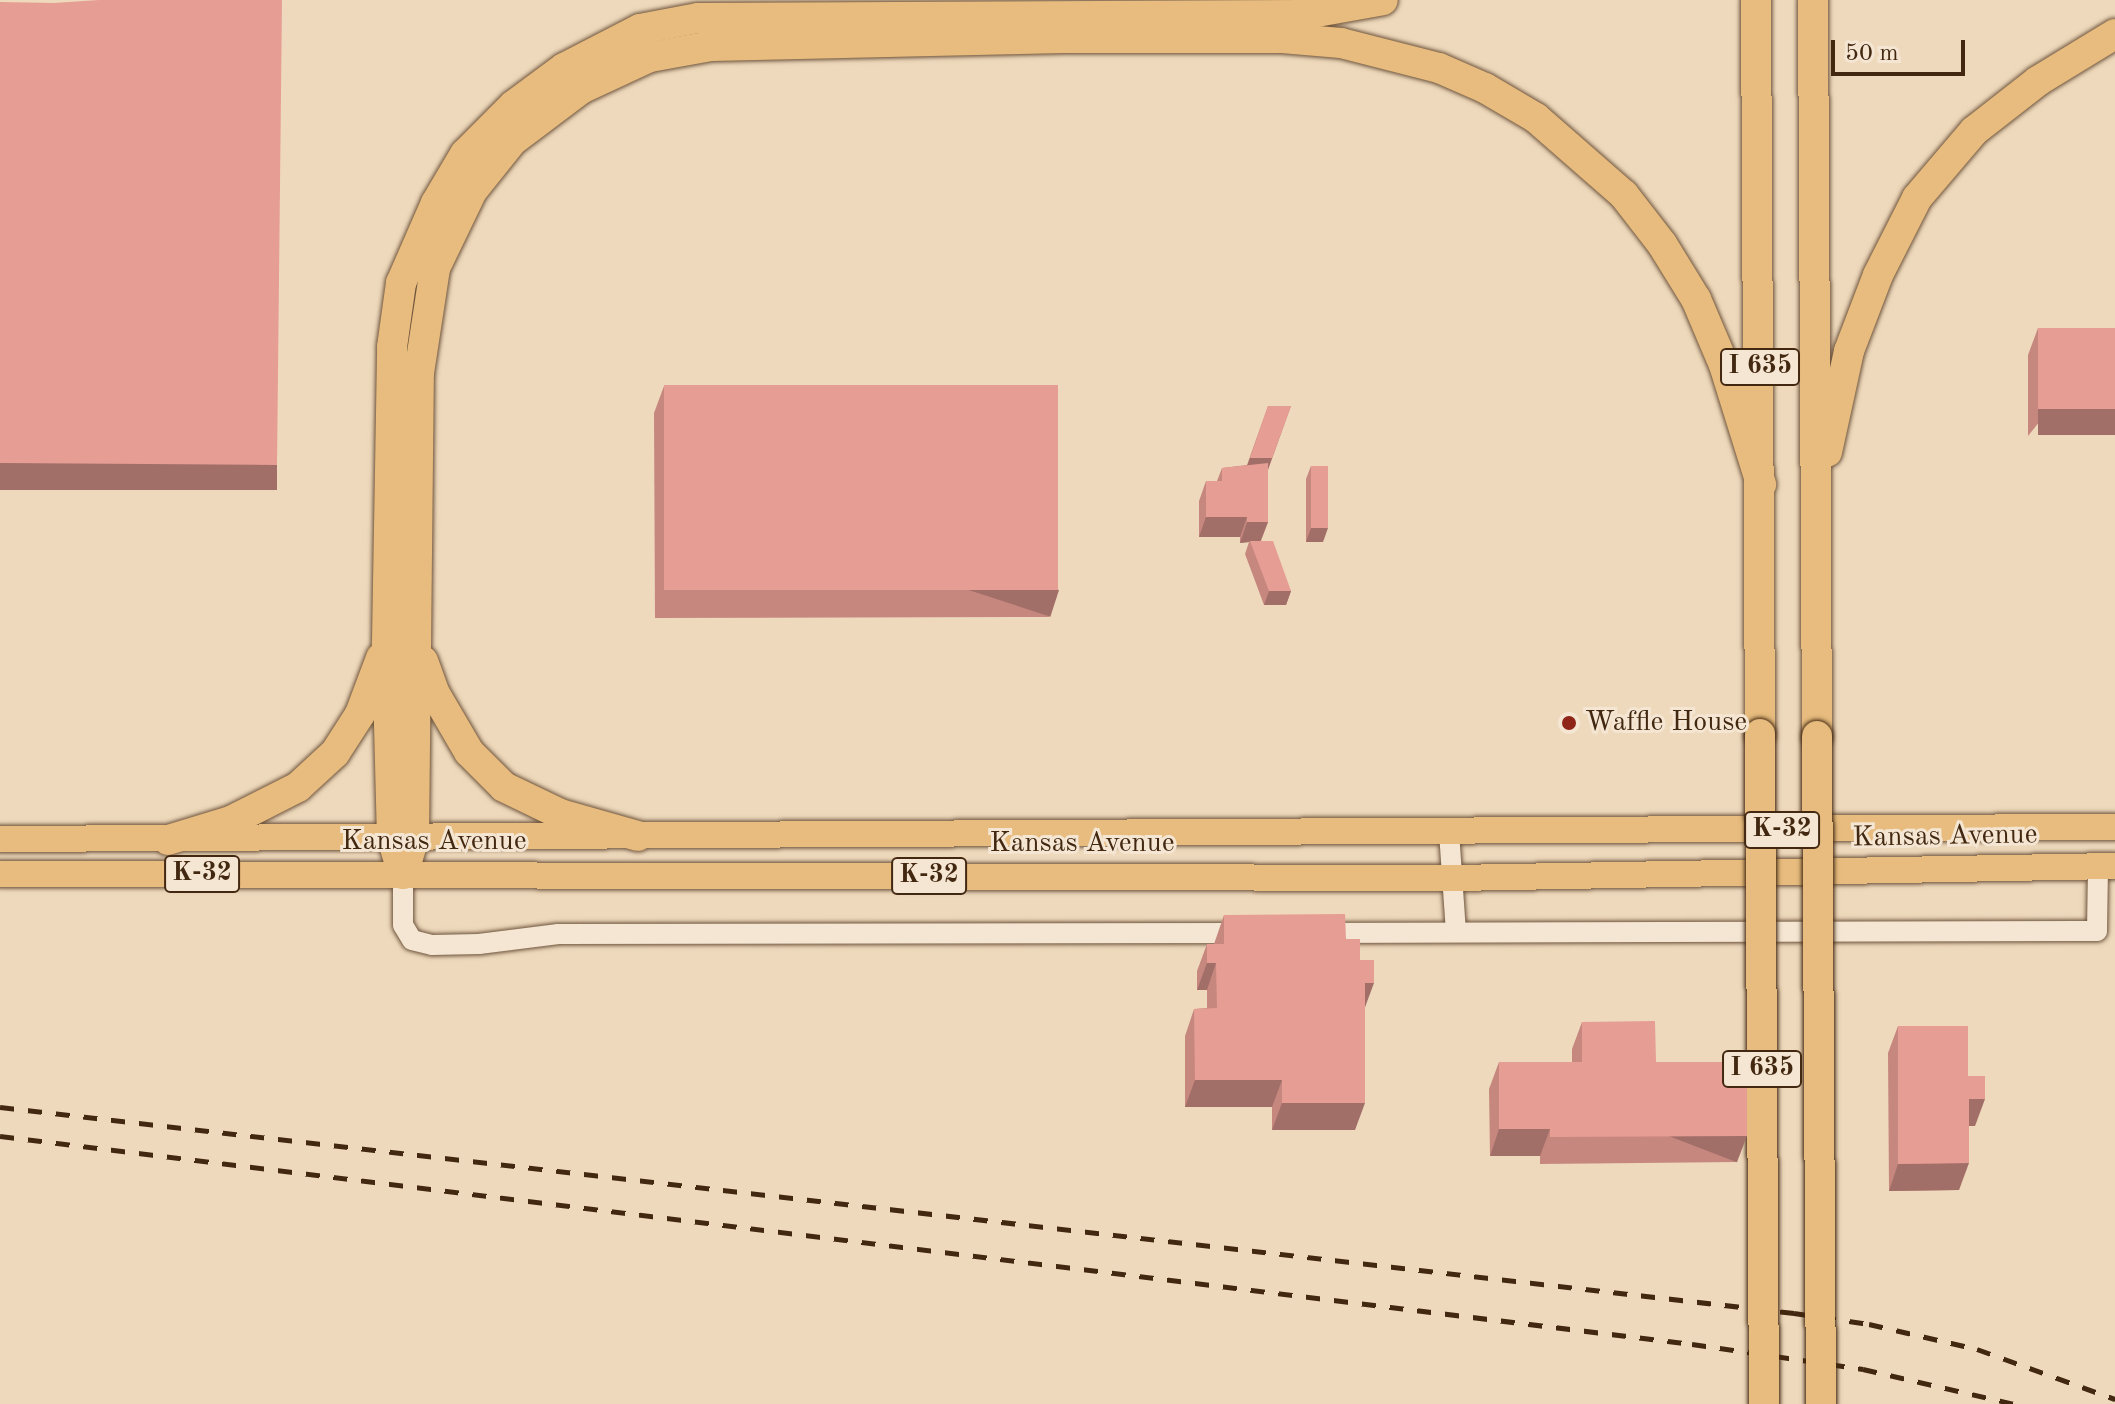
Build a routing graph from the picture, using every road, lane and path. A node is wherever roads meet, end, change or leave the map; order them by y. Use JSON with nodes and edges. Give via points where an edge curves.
{"nodes":[{"id":1,"x":1383,"y":0,"type":"edge"},
{"id":2,"x":1756,"y":0,"type":"edge"},
{"id":3,"x":1813,"y":0,"type":"edge"},
{"id":4,"x":2115,"y":34,"type":"edge"},
{"id":5,"x":1761,"y":484,"type":"junction"},
{"id":6,"x":1815,"y":505,"type":"junction"},
{"id":7,"x":402,"y":641,"type":"junction"},
{"id":8,"x":2115,"y":827,"type":"edge"},
{"id":9,"x":1449,"y":832,"type":"junction"},
{"id":10,"x":638,"y":836,"type":"junction"},
{"id":11,"x":0,"y":839,"type":"edge"},
{"id":12,"x":403,"y":839,"type":"junction"},
{"id":13,"x":168,"y":840,"type":"junction"},
{"id":14,"x":2106,"y":866,"type":"edge"},
{"id":15,"x":0,"y":874,"type":"edge"},
{"id":16,"x":403,"y":874,"type":"junction"},
{"id":17,"x":1454,"y":878,"type":"junction"},
{"id":18,"x":1456,"y":932,"type":"junction"},
{"id":19,"x":1257,"y":933,"type":"edge"},
{"id":20,"x":1304,"y":933,"type":"edge"},
{"id":21,"x":1764,"y":1404,"type":"edge"},
{"id":22,"x":1821,"y":1404,"type":"edge"}],
"edges":[{"from":1,"to":7,"type":"highway","via":[[1300,15],[698,18],[640,29],[564,68],[514,105],[465,154],[436,203],[401,283],[392,347]]},
{"from":2,"to":5,"type":"highway","number":"I 635"},
{"from":3,"to":6,"type":"highway","number":"I 635"},
{"from":4,"to":6,"type":"highway","via":[[2038,81],[1974,131],[1917,198],[1878,275],[1849,351]]},
{"from":5,"to":7,"type":"highway","via":[[1724,365],[1696,299],[1662,244],[1624,195],[1536,118],[1439,68],[1341,43],[1282,38],[711,46],[650,57],[581,89],[512,141],[472,191],[435,268],[423,328]]},
{"from":5,"to":21,"type":"highway","number":"I 635","bridge":true},
{"from":6,"to":22,"type":"highway","number":"I 635","bridge":true},
{"from":7,"to":10,"type":"highway","via":[[469,752],[504,787],[560,814]]},
{"from":7,"to":12,"type":"highway"},
{"from":7,"to":13,"type":"highway","via":[[335,753],[298,787],[231,821]]},
{"from":8,"to":9,"type":"main road","name":"Kansas Avenue","number":"K-32"},
{"from":9,"to":10,"type":"main road","name":"Kansas Avenue","number":"K-32"},
{"from":9,"to":17,"type":"street"},
{"from":10,"to":12,"type":"main road","name":"Kansas Avenue","number":"K-32"},
{"from":11,"to":13,"type":"main road","name":"Kansas Avenue","number":"K-32"},
{"from":12,"to":13,"type":"main road","name":"Kansas Avenue","number":"K-32"},
{"from":12,"to":16,"type":"highway"},
{"from":14,"to":17,"type":"main road","name":"Kansas Avenue","number":"K-32"},
{"from":14,"to":18,"type":"street","via":[[2097,931]]},
{"from":15,"to":16,"type":"main road","name":"Kansas Avenue","number":"K-32"},
{"from":16,"to":17,"type":"main road","name":"Kansas Avenue","number":"K-32"},
{"from":16,"to":19,"type":"street","via":[[403,925],[412,940],[432,945],[558,934]]},
{"from":17,"to":18,"type":"street"},
{"from":18,"to":20,"type":"street"}]}
